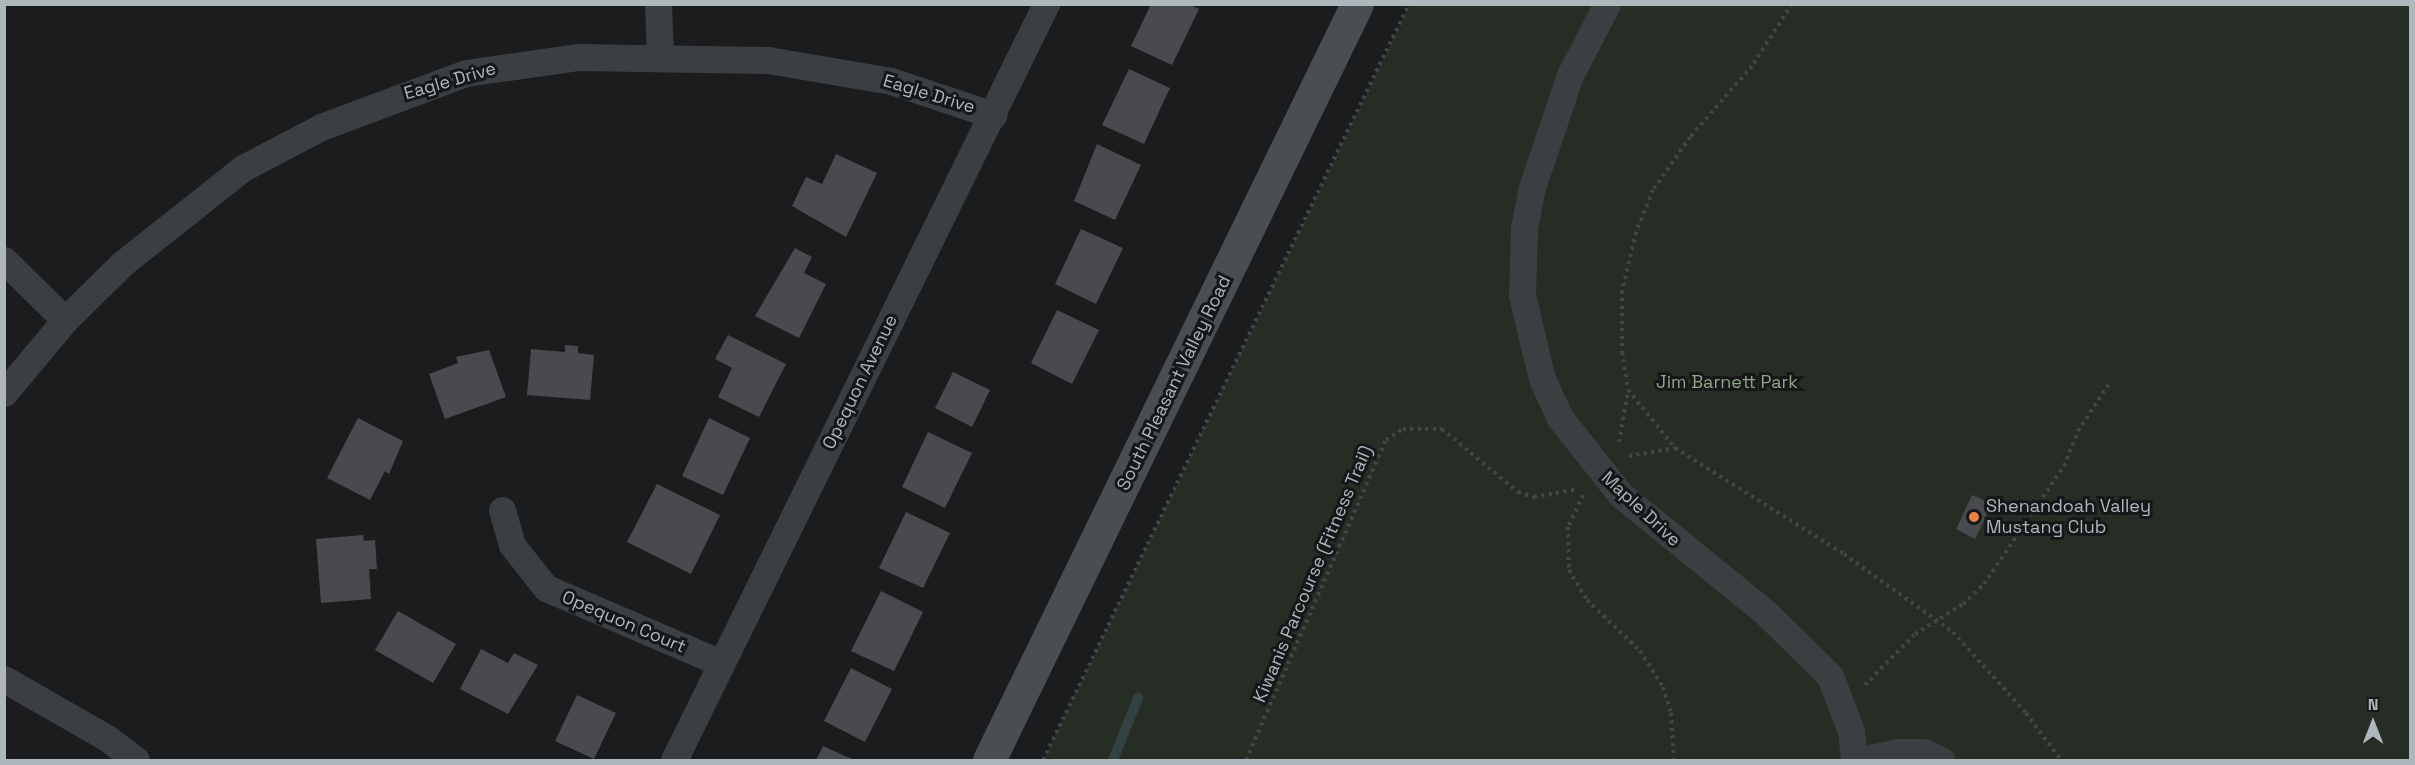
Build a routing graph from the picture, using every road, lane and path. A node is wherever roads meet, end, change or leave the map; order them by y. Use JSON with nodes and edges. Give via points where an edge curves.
{"nodes":[{"id":1,"x":657,"y":4,"type":"edge"},
{"id":2,"x":1046,"y":4,"type":"edge"},
{"id":3,"x":1357,"y":4,"type":"edge"},
{"id":4,"x":1409,"y":4,"type":"edge"},
{"id":5,"x":1607,"y":4,"type":"edge"},
{"id":6,"x":1792,"y":4,"type":"edge"},
{"id":7,"x":660,"y":56,"type":"junction"},
{"id":8,"x":993,"y":115,"type":"junction"},
{"id":9,"x":4,"y":260,"type":"edge"},
{"id":10,"x":65,"y":320,"type":"junction"},
{"id":11,"x":2110,"y":382,"type":"dead end"},
{"id":12,"x":1628,"y":390,"type":"junction"},
{"id":13,"x":4,"y":393,"type":"edge"},
{"id":14,"x":1675,"y":448,"type":"junction"},
{"id":15,"x":1617,"y":452,"type":"dead end"},
{"id":16,"x":1626,"y":457,"type":"dead end"},
{"id":17,"x":502,"y":510,"type":"dead end"},
{"id":18,"x":1934,"y":619,"type":"junction"},
{"id":19,"x":721,"y":663,"type":"junction"},
{"id":20,"x":4,"y":680,"type":"edge"},
{"id":21,"x":1843,"y":702,"type":"junction"},
{"id":22,"x":136,"y":760,"type":"edge"},
{"id":23,"x":674,"y":760,"type":"edge"},
{"id":24,"x":989,"y":760,"type":"edge"},
{"id":25,"x":1043,"y":760,"type":"edge"},
{"id":26,"x":1246,"y":760,"type":"edge"},
{"id":27,"x":1674,"y":760,"type":"edge"},
{"id":28,"x":1854,"y":760,"type":"edge"},
{"id":29,"x":1861,"y":760,"type":"edge"},
{"id":30,"x":1941,"y":760,"type":"edge"},
{"id":31,"x":2061,"y":760,"type":"edge"}],
"edges":[{"from":1,"to":7,"type":"street"},
{"from":2,"to":8,"type":"street","name":"Opequon Avenue"},
{"from":3,"to":24,"type":"main road","name":"South Pleasant Valley Road"},
{"from":4,"to":25,"type":"path"},
{"from":5,"to":21,"type":"street","name":"Maple Drive","via":[[1566,86],[1532,187],[1524,228],[1522,296],[1542,379],[1560,418],[1621,495],[1810,653]]},
{"from":6,"to":12,"type":"path","via":[[1752,66],[1690,137],[1653,190],[1636,232],[1622,291],[1622,352]]},
{"from":7,"to":8,"type":"street","name":"Eagle Drive","via":[[830,68],[891,81]]},
{"from":7,"to":10,"type":"street","name":"Eagle Drive","via":[[576,57],[466,73],[321,127],[243,168],[197,201],[123,263]]},
{"from":8,"to":19,"type":"street","name":"Opequon Avenue"},
{"from":9,"to":10,"type":"street"},
{"from":10,"to":13,"type":"street","name":"Eagle Drive"},
{"from":11,"to":18,"type":"path","via":[[2078,431],[2064,466],[1984,584],[1963,604]]},
{"from":12,"to":14,"type":"path"},
{"from":12,"to":15,"type":"path"},
{"from":14,"to":16,"type":"path"},
{"from":14,"to":18,"type":"path","via":[[1844,554]]},
{"from":17,"to":19,"type":"street","name":"Opequon Court","via":[[512,545],[546,588]]},
{"from":18,"to":21,"type":"path","via":[[1883,671]]},
{"from":18,"to":31,"type":"path","via":[[1984,665]]},
{"from":19,"to":23,"type":"street","name":"Opequon Avenue"},
{"from":20,"to":22,"type":"street","via":[[107,738]]},
{"from":21,"to":28,"type":"street","name":"Maple Drive"},
{"from":26,"to":27,"type":"path","name":"Kiwanis Parcourse (Fitness Trail)","via":[[1376,458],[1394,434],[1423,426],[1442,429],[1462,442],[1518,492],[1534,497],[1591,488],[1576,503],[1568,527],[1569,570],[1587,600],[1640,651],[1663,687],[1671,713]]},
{"from":29,"to":30,"type":"street","via":[[1924,752]]}]}
